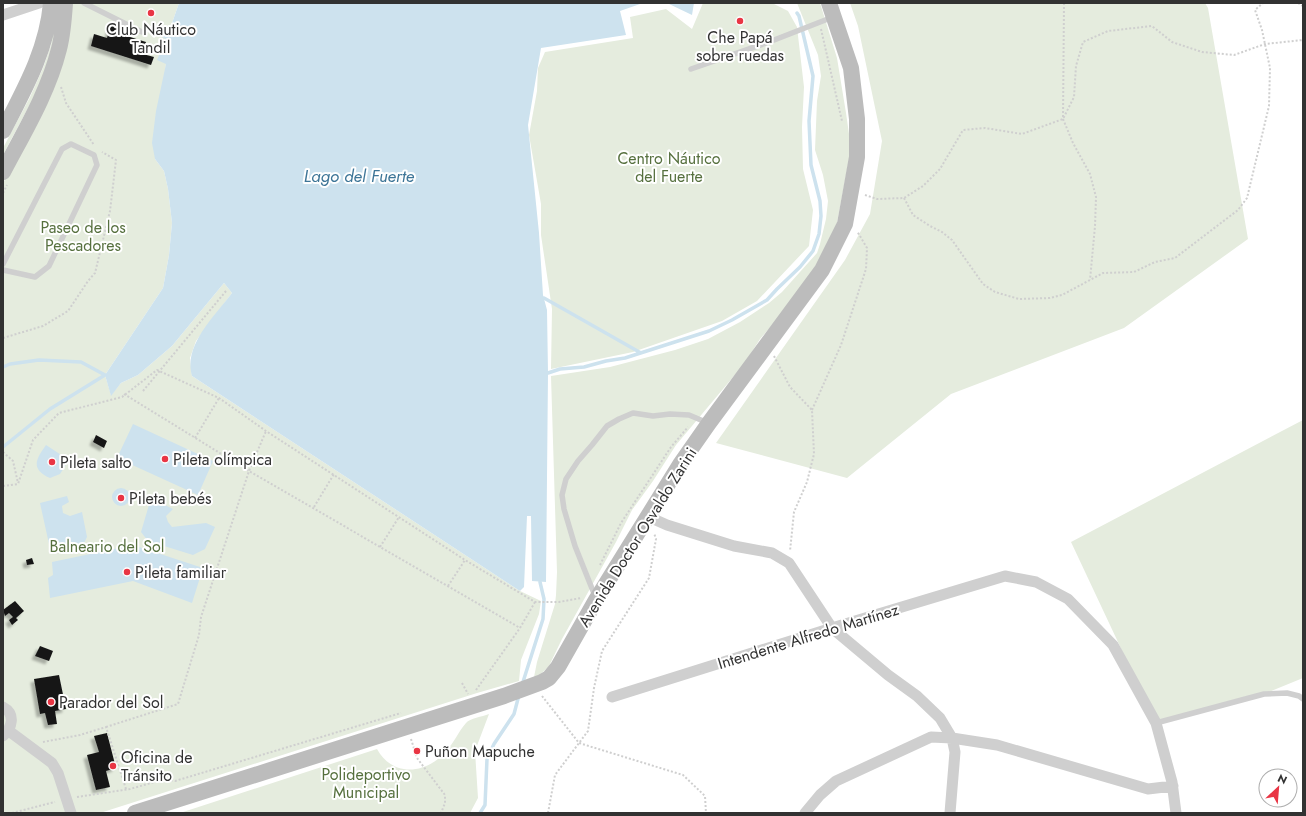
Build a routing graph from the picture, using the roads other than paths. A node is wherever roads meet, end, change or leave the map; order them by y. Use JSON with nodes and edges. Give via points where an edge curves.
{"nodes":[{"id":1,"x":38,"y":3,"type":"edge"},
{"id":2,"x":51,"y":3,"type":"edge"},
{"id":3,"x":65,"y":3,"type":"edge"},
{"id":4,"x":84,"y":3,"type":"edge"},
{"id":5,"x":25,"y":5,"type":"edge"},
{"id":6,"x":3,"y":15,"type":"edge"},
{"id":7,"x":824,"y":16,"type":"edge"},
{"id":8,"x":142,"y":32,"type":"dead end"},
{"id":9,"x":691,"y":69,"type":"dead end"},
{"id":10,"x":3,"y":131,"type":"edge"},
{"id":11,"x":3,"y":172,"type":"edge"},
{"id":12,"x":3,"y":264,"type":"edge"},
{"id":13,"x":3,"y":270,"type":"edge"},
{"id":14,"x":702,"y":421,"type":"junction"},
{"id":15,"x":649,"y":516,"type":"junction"},
{"id":16,"x":596,"y":600,"type":"junction"},
{"id":17,"x":832,"y":628,"type":"junction"},
{"id":18,"x":612,"y":697,"type":"dead end"},
{"id":19,"x":1303,"y":699,"type":"edge"},
{"id":20,"x":3,"y":707,"type":"edge"},
{"id":21,"x":1156,"y":722,"type":"junction"},
{"id":22,"x":6,"y":734,"type":"edge"},
{"id":23,"x":952,"y":738,"type":"junction"},
{"id":24,"x":1173,"y":786,"type":"junction"},
{"id":25,"x":71,"y":813,"type":"edge"},
{"id":26,"x":135,"y":813,"type":"edge"},
{"id":27,"x":805,"y":813,"type":"edge"},
{"id":28,"x":950,"y":813,"type":"edge"},
{"id":29,"x":1176,"y":813,"type":"edge"}],
"edges":[{"from":1,"to":5,"type":"street"},
{"from":2,"to":10,"type":"main road","via":[[48,25],[36,64]]},
{"from":3,"to":11,"type":"main road","via":[[60,48],[52,72],[45,91]]},
{"from":4,"to":8,"type":"lane"},
{"from":5,"to":6,"type":"street"},
{"from":7,"to":9,"type":"lane","via":[[789,34]]},
{"from":7,"to":14,"type":"main road","name":"Avenida Doctor Osvaldo Zarini","via":[[851,68],[857,119],[857,157],[845,224],[822,270],[767,344]]},
{"from":12,"to":13,"type":"lane","via":[[62,149],[72,144],[94,155],[97,165],[49,266],[35,277]]},
{"from":14,"to":15,"type":"main road","name":"Avenida Doctor Osvaldo Zarini","via":[[681,463]]},
{"from":14,"to":16,"type":"lane","via":[[689,415],[653,416],[633,413],[607,426],[566,479],[562,495],[564,509]]},
{"from":15,"to":16,"type":"main road","name":"Avenida Doctor Osvaldo Zarini"},
{"from":15,"to":17,"type":"street","via":[[667,525],[734,546],[772,553],[789,563]]},
{"from":16,"to":26,"type":"main road","name":"Avenida Doctor Osvaldo Zarini","via":[[558,667],[549,678],[534,686],[504,696],[404,720]]},
{"from":17,"to":18,"type":"street","name":"Intendente Alfredo Martínez"},
{"from":17,"to":21,"type":"street","name":"Intendente Alfredo Martínez","via":[[1005,576],[1036,582],[1068,599],[1113,645]]},
{"from":17,"to":23,"type":"street","via":[[917,696],[940,718]]},
{"from":19,"to":21,"type":"lane","via":[[1287,693],[1264,694]]},
{"from":20,"to":22,"type":"street","via":[[11,716],[12,724]]},
{"from":21,"to":24,"type":"street"},
{"from":22,"to":25,"type":"street","via":[[28,745],[52,763],[58,773]]},
{"from":23,"to":24,"type":"street","via":[[997,745],[1148,789]]},
{"from":23,"to":27,"type":"street","via":[[931,737],[836,781]]},
{"from":23,"to":28,"type":"street","via":[[955,752]]},
{"from":24,"to":29,"type":"street"}]}
